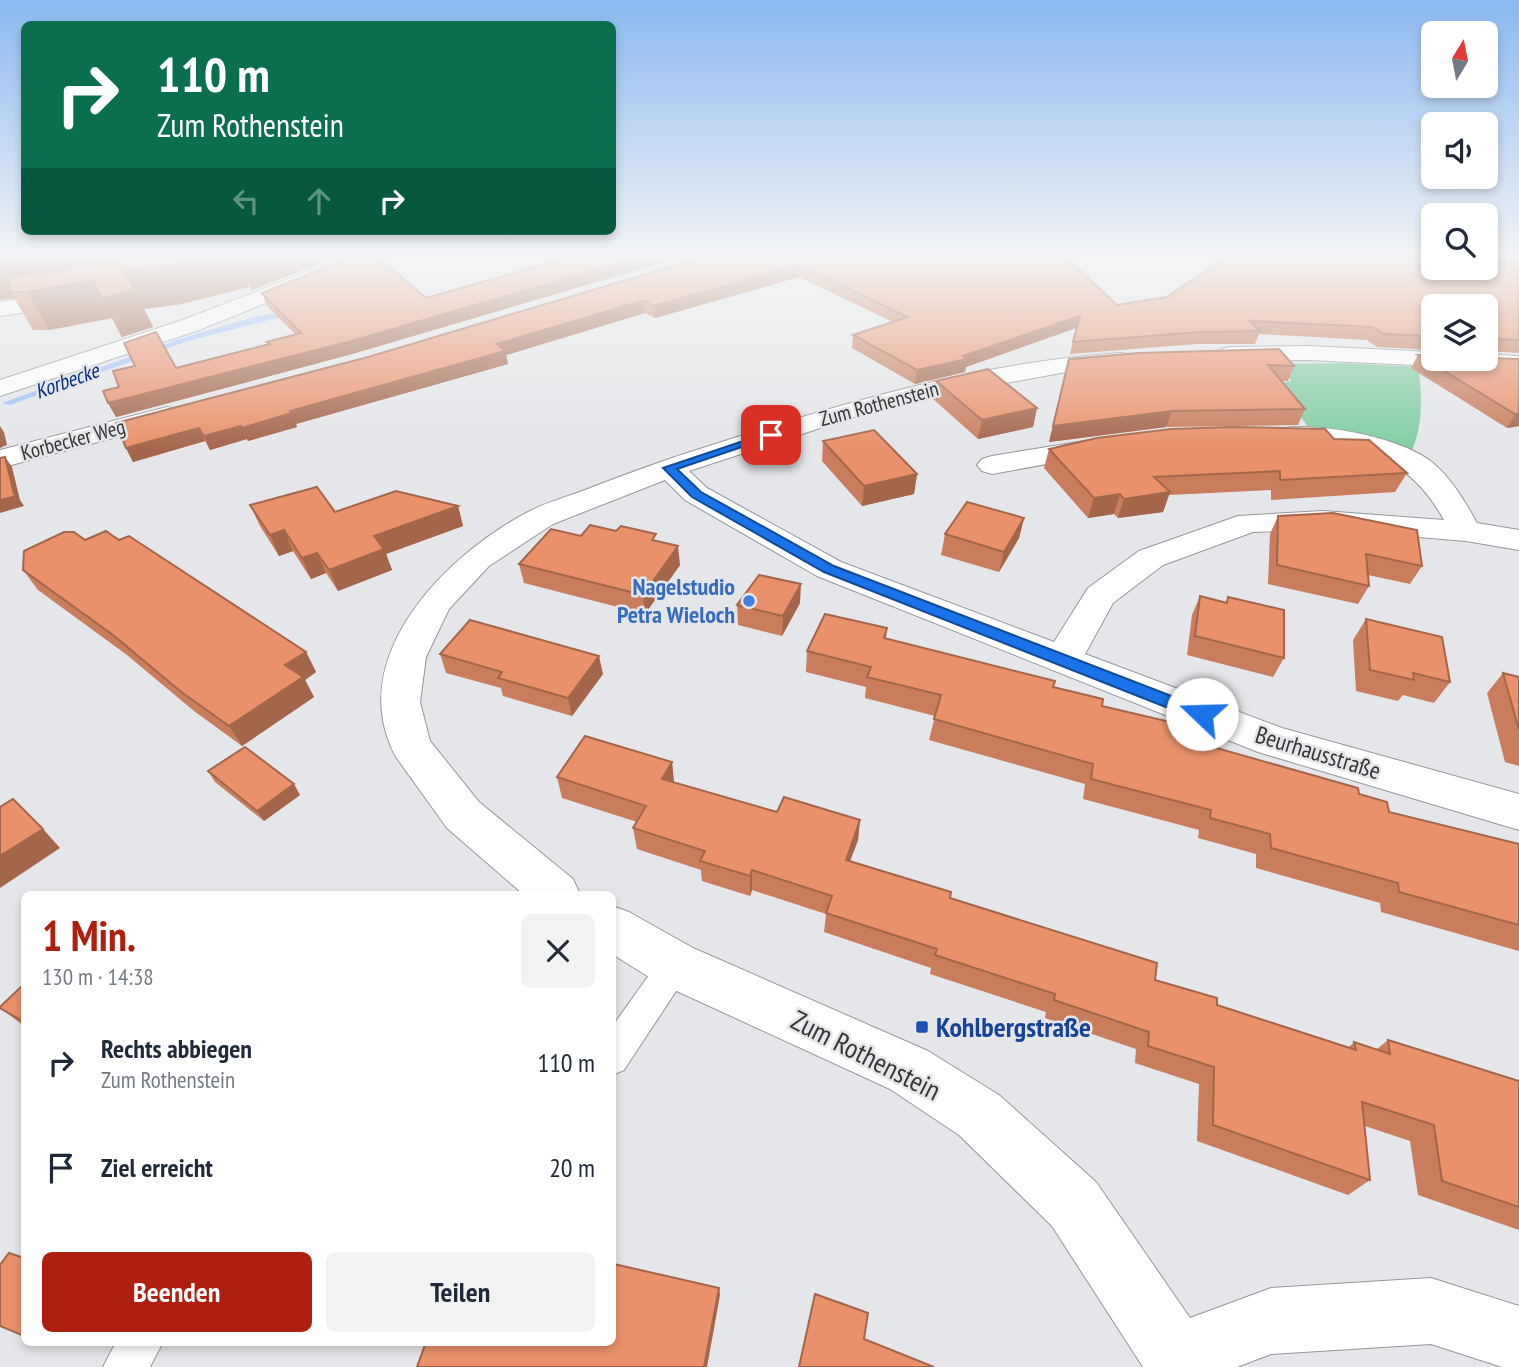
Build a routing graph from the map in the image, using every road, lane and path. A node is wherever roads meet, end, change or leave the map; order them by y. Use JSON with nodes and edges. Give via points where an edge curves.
{"nodes":[{"id":1,"x":199,"y":322,"type":"edge"},
{"id":2,"x":1210,"y":354,"type":"edge"},
{"id":3,"x":1157,"y":357,"type":"edge"},
{"id":4,"x":1519,"y":363,"type":"edge"},
{"id":5,"x":0,"y":388,"type":"edge"},
{"id":6,"x":186,"y":410,"type":"edge"},
{"id":7,"x":1262,"y":435,"type":"edge"},
{"id":8,"x":1124,"y":442,"type":"edge"},
{"id":9,"x":0,"y":459,"type":"edge"},
{"id":10,"x":992,"y":465,"type":"dead end"},
{"id":11,"x":669,"y":468,"type":"junction"},
{"id":12,"x":1466,"y":531,"type":"junction"},
{"id":13,"x":1519,"y":540,"type":"edge"},
{"id":14,"x":1062,"y":660,"type":"junction"},
{"id":15,"x":1519,"y":813,"type":"edge"},
{"id":16,"x":552,"y":891,"type":"edge"},
{"id":17,"x":616,"y":930,"type":"edge"},
{"id":18,"x":675,"y":965,"type":"junction"},
{"id":19,"x":616,"y":1052,"type":"edge"},
{"id":20,"x":1519,"y":1339,"type":"edge"},
{"id":21,"x":139,"y":1346,"type":"edge"},
{"id":22,"x":1178,"y":1362,"type":"edge"},
{"id":23,"x":125,"y":1367,"type":"edge"}],
"edges":[{"from":1,"to":5,"type":"street"},
{"from":2,"to":4,"type":"street","via":[[1309,353]]},
{"from":3,"to":11,"type":"street","name":"Zum Rothenstein","via":[[1077,363],[962,383],[845,411]]},
{"from":6,"to":9,"type":"street","name":"Korbecker Weg"},
{"from":7,"to":12,"type":"street","via":[[1369,445],[1415,464],[1446,497]]},
{"from":8,"to":10,"type":"street"},
{"from":11,"to":14,"type":"street","name":"Beurhausstraße","via":[[696,494],[829,569]]},
{"from":11,"to":16,"type":"street","name":"Zum Rothenstein","via":[[542,517],[477,559],[434,604],[407,657],[400,702],[411,746],[463,815]]},
{"from":12,"to":13,"type":"street"},
{"from":12,"to":14,"type":"street","via":[[1323,520],[1250,523],[1151,558],[1100,596]]},
{"from":14,"to":15,"type":"street","name":"Beurhausstraße","via":[[1272,741]]},
{"from":17,"to":18,"type":"street","name":"Zum Rothenstein"},
{"from":18,"to":19,"type":"lane"},
{"from":18,"to":22,"type":"street","name":"Zum Rothenstein","via":[[909,1070],[979,1115],[1074,1204]]},
{"from":20,"to":22,"type":"street","via":[[1431,1311],[1271,1321]]},
{"from":21,"to":23,"type":"lane"}]}
